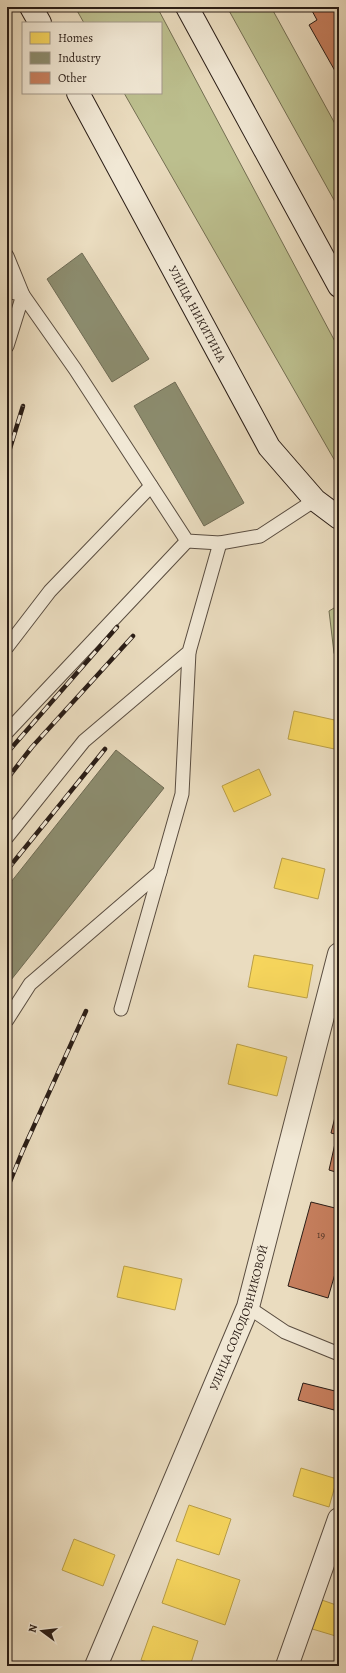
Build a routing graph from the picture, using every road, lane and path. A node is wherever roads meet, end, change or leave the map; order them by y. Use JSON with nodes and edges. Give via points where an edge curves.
{"nodes":[{"id":1,"x":31,"y":7,"type":"edge"},
{"id":2,"x":187,"y":7,"type":"edge"},
{"id":3,"x":39,"y":22,"type":"edge"},
{"id":4,"x":79,"y":94,"type":"edge"},
{"id":5,"x":7,"y":256,"type":"edge"},
{"id":6,"x":339,"y":286,"type":"edge"},
{"id":7,"x":7,"y":291,"type":"edge"},
{"id":8,"x":23,"y":295,"type":"junction"},
{"id":9,"x":7,"y":346,"type":"edge"},
{"id":10,"x":151,"y":486,"type":"junction"},
{"id":11,"x":315,"y":500,"type":"junction"},
{"id":12,"x":339,"y":511,"type":"edge"},
{"id":13,"x":339,"y":518,"type":"edge"},
{"id":14,"x":187,"y":541,"type":"junction"},
{"id":15,"x":220,"y":543,"type":"junction"},
{"id":16,"x":7,"y":647,"type":"edge"},
{"id":17,"x":189,"y":652,"type":"junction"},
{"id":18,"x":7,"y":732,"type":"edge"},
{"id":19,"x":7,"y":837,"type":"edge"},
{"id":20,"x":160,"y":872,"type":"junction"},
{"id":21,"x":339,"y":954,"type":"edge"},
{"id":22,"x":335,"y":996,"type":"edge"},
{"id":23,"x":121,"y":1009,"type":"dead end"},
{"id":24,"x":7,"y":1020,"type":"edge"},
{"id":25,"x":248,"y":1307,"type":"junction"},
{"id":26,"x":339,"y":1354,"type":"edge"},
{"id":27,"x":339,"y":1519,"type":"edge"},
{"id":28,"x":96,"y":1666,"type":"edge"},
{"id":29,"x":286,"y":1666,"type":"edge"}],
"edges":[{"from":1,"to":3,"type":"street"},
{"from":2,"to":6,"type":"street"},
{"from":4,"to":11,"type":"street","name":"УЛИЦА НИКИТИНА","via":[[270,447]]},
{"from":5,"to":8,"type":"lane"},
{"from":7,"to":8,"type":"lane"},
{"from":8,"to":9,"type":"lane"},
{"from":8,"to":10,"type":"lane","via":[[75,369]]},
{"from":10,"to":14,"type":"lane"},
{"from":10,"to":16,"type":"lane","via":[[50,591]]},
{"from":11,"to":12,"type":"street"},
{"from":11,"to":13,"type":"street","name":"УЛИЦА НИКИТИНА"},
{"from":11,"to":15,"type":"lane","via":[[260,536]]},
{"from":14,"to":15,"type":"lane"},
{"from":14,"to":18,"type":"lane"},
{"from":15,"to":17,"type":"lane"},
{"from":17,"to":19,"type":"lane","via":[[84,741]]},
{"from":17,"to":20,"type":"lane","via":[[182,794]]},
{"from":20,"to":23,"type":"lane"},
{"from":20,"to":24,"type":"lane","via":[[30,984]]},
{"from":21,"to":22,"type":"street","name":"УЛИЦА СОЛОДОВНИКОВОЙ"},
{"from":22,"to":25,"type":"street","name":"УЛИЦА СОЛОДОВНИКОВОЙ"},
{"from":25,"to":26,"type":"lane","via":[[285,1332]]},
{"from":25,"to":28,"type":"street","name":"УЛИЦА СОЛОДОВНИКОВОЙ"},
{"from":27,"to":29,"type":"street"}]}
